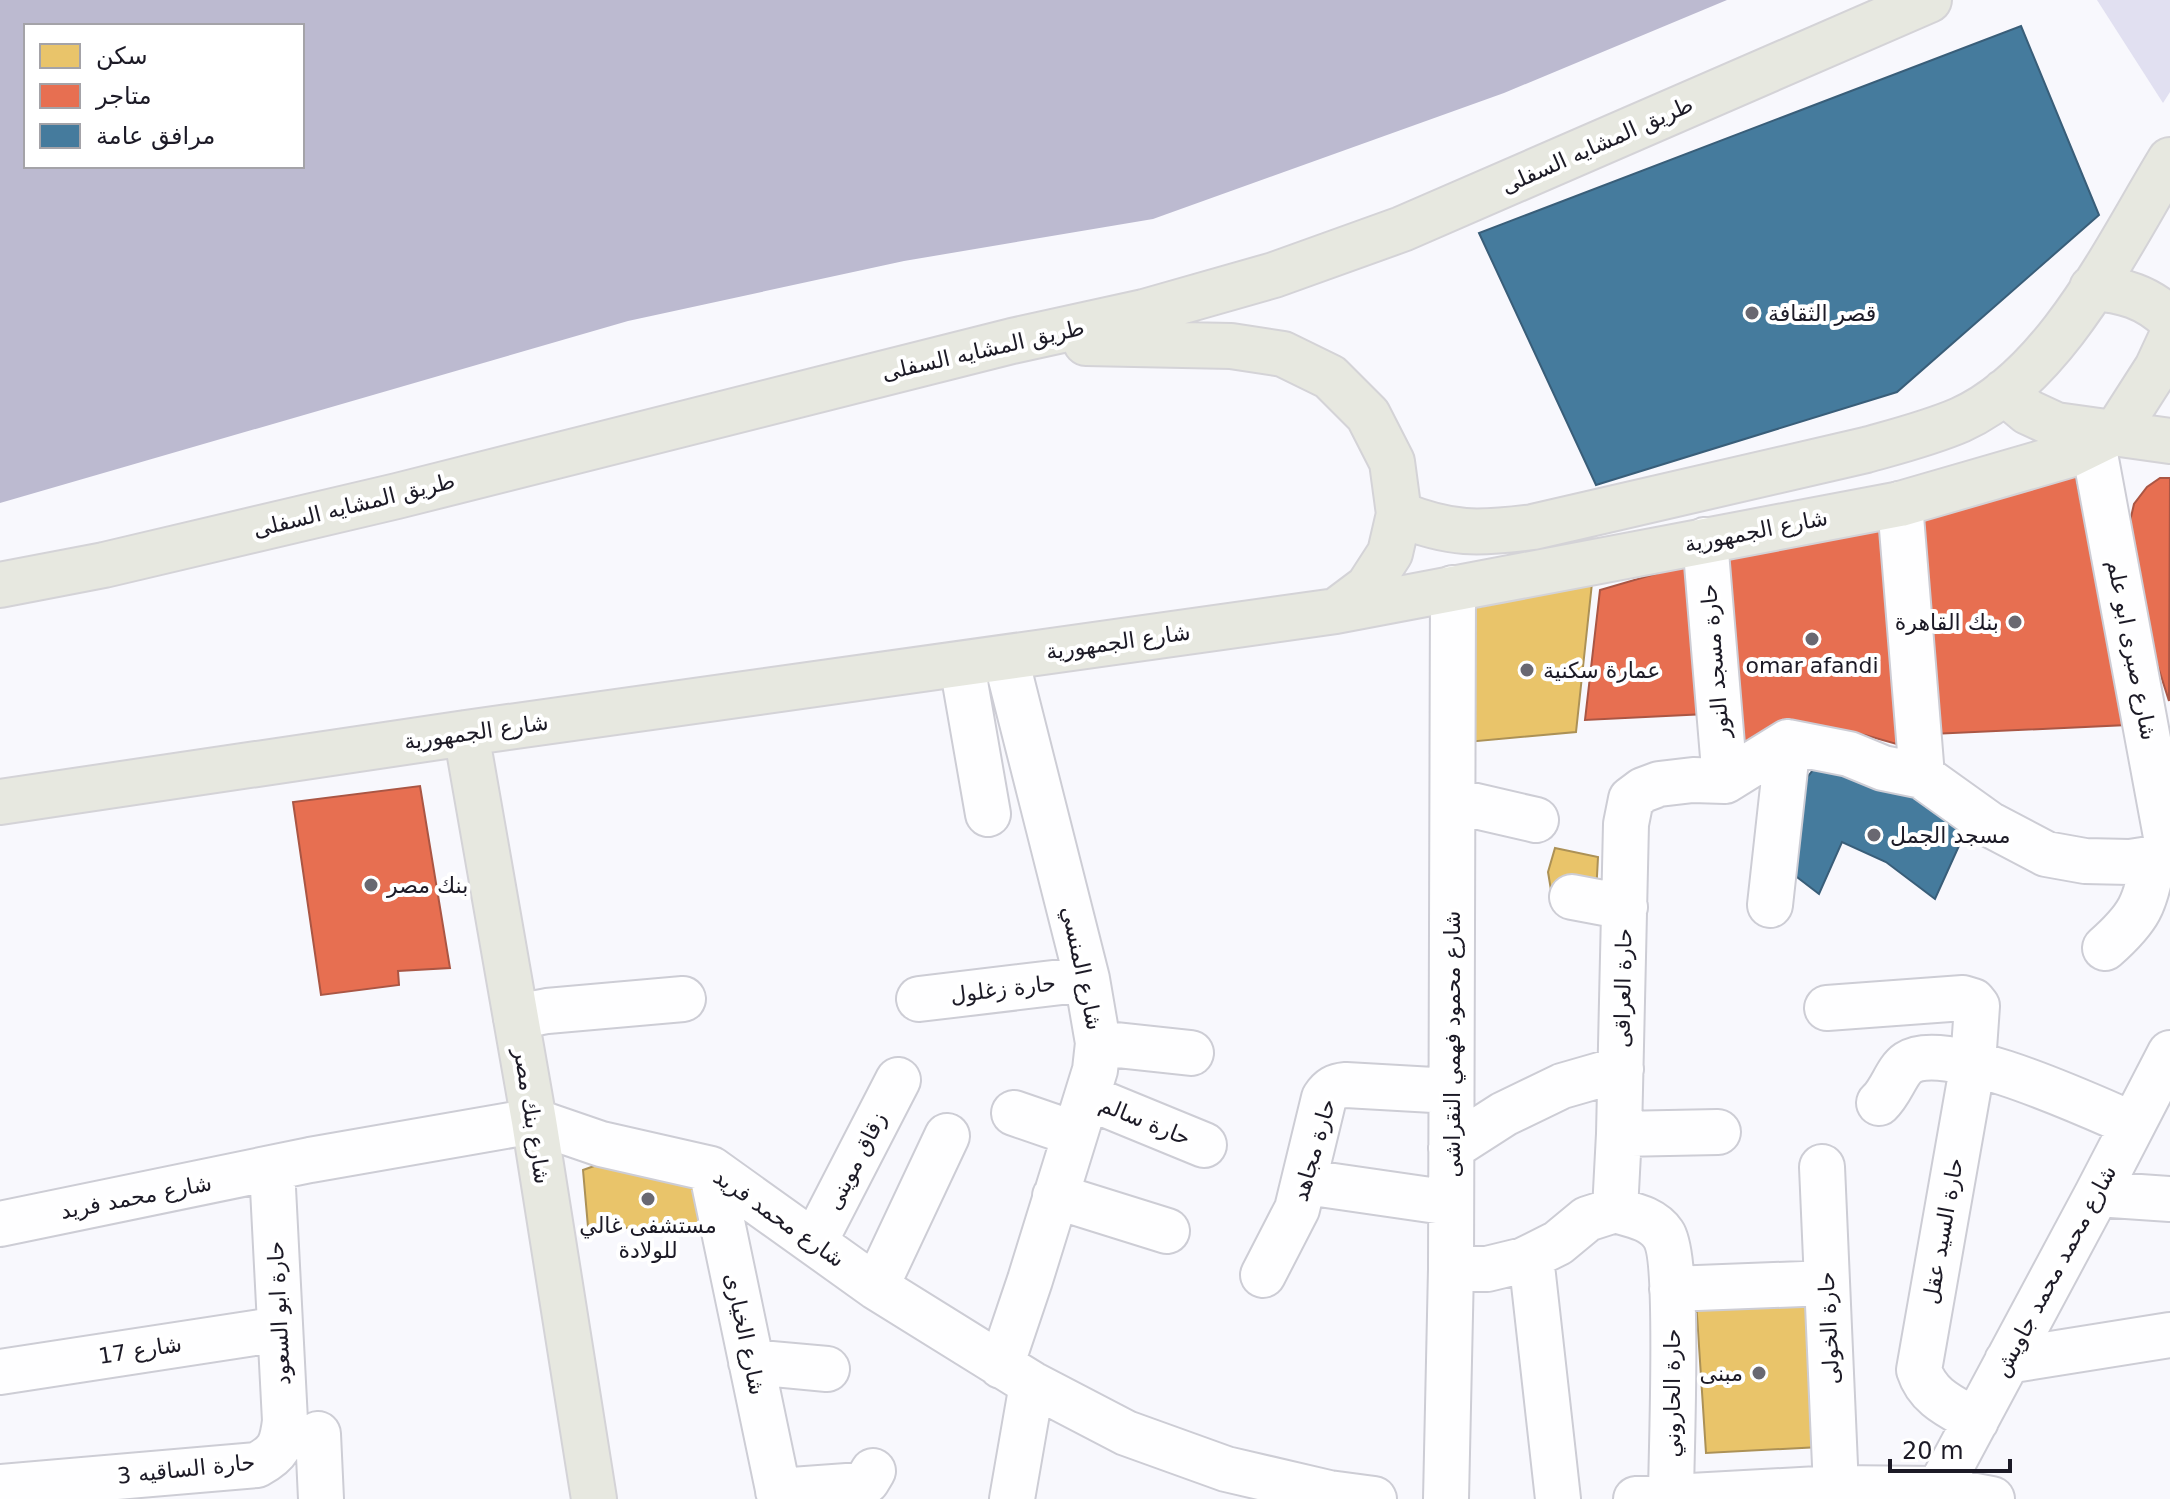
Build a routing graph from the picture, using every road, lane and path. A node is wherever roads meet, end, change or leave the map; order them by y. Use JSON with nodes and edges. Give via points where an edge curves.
{"nodes":[{"id":1,"x":1929,"y":0,"type":"edge"},
{"id":2,"x":2170,"y":160,"type":"edge"},
{"id":3,"x":2092,"y":288,"type":"junction"},
{"id":4,"x":2170,"y":319,"type":"edge"},
{"id":5,"x":2170,"y":340,"type":"edge"},
{"id":6,"x":1012,"y":341,"type":"junction"},
{"id":7,"x":2004,"y":392,"type":"junction"},
{"id":8,"x":2104,"y":437,"type":"junction"},
{"id":9,"x":2170,"y":441,"type":"edge"},
{"id":10,"x":1900,"y":504,"type":"junction"},
{"id":11,"x":1399,"y":514,"type":"junction"},
{"id":12,"x":1705,"y":540,"type":"junction"},
{"id":13,"x":0,"y":585,"type":"edge"},
{"id":14,"x":1453,"y":588,"type":"junction"},
{"id":15,"x":1336,"y":611,"type":"junction"},
{"id":16,"x":1006,"y":659,"type":"junction"},
{"id":17,"x":962,"y":665,"type":"junction"},
{"id":18,"x":466,"y":733,"type":"junction"},
{"id":19,"x":1788,"y":742,"type":"junction"},
{"id":20,"x":1922,"y":776,"type":"junction"},
{"id":21,"x":1725,"y":781,"type":"junction"},
{"id":22,"x":1454,"y":801,"type":"junction"},
{"id":23,"x":0,"y":802,"type":"edge"},
{"id":24,"x":988,"y":814,"type":"dead end"},
{"id":25,"x":1536,"y":820,"type":"dead end"},
{"id":26,"x":2164,"y":858,"type":"edge"},
{"id":27,"x":1572,"y":897,"type":"dead end"},
{"id":28,"x":1770,"y":905,"type":"dead end"},
{"id":29,"x":1625,"y":907,"type":"junction"},
{"id":30,"x":2105,"y":948,"type":"dead end"},
{"id":31,"x":1087,"y":979,"type":"junction"},
{"id":32,"x":683,"y":999,"type":"dead end"},
{"id":33,"x":919,"y":999,"type":"dead end"},
{"id":34,"x":1827,"y":1008,"type":"dead end"},
{"id":35,"x":516,"y":1017,"type":"junction"},
{"id":36,"x":1098,"y":1043,"type":"junction"},
{"id":37,"x":1191,"y":1053,"type":"dead end"},
{"id":38,"x":2170,"y":1053,"type":"edge"},
{"id":39,"x":1973,"y":1063,"type":"junction"},
{"id":40,"x":1621,"y":1069,"type":"junction"},
{"id":41,"x":898,"y":1080,"type":"dead end"},
{"id":42,"x":1451,"y":1091,"type":"junction"},
{"id":43,"x":1879,"y":1103,"type":"dead end"},
{"id":44,"x":1014,"y":1113,"type":"dead end"},
{"id":45,"x":1081,"y":1116,"type":"junction"},
{"id":46,"x":534,"y":1121,"type":"junction"},
{"id":47,"x":2132,"y":1124,"type":"junction"},
{"id":48,"x":1718,"y":1132,"type":"dead end"},
{"id":49,"x":1619,"y":1134,"type":"junction"},
{"id":50,"x":947,"y":1136,"type":"dead end"},
{"id":51,"x":1204,"y":1145,"type":"dead end"},
{"id":52,"x":1451,"y":1148,"type":"junction"},
{"id":53,"x":1822,"y":1167,"type":"dead end"},
{"id":54,"x":272,"y":1169,"type":"junction"},
{"id":55,"x":711,"y":1169,"type":"junction"},
{"id":56,"x":1306,"y":1182,"type":"junction"},
{"id":57,"x":2097,"y":1194,"type":"junction"},
{"id":58,"x":1055,"y":1196,"type":"junction"},
{"id":59,"x":2170,"y":1199,"type":"edge"},
{"id":60,"x":1451,"y":1203,"type":"junction"},
{"id":61,"x":1615,"y":1210,"type":"junction"},
{"id":62,"x":0,"y":1224,"type":"edge"},
{"id":63,"x":1167,"y":1231,"type":"dead end"},
{"id":64,"x":815,"y":1241,"type":"junction"},
{"id":65,"x":1531,"y":1257,"type":"junction"},
{"id":66,"x":1451,"y":1269,"type":"junction"},
{"id":67,"x":1263,"y":1275,"type":"dead end"},
{"id":68,"x":1827,"y":1283,"type":"junction"},
{"id":69,"x":876,"y":1287,"type":"junction"},
{"id":70,"x":1672,"y":1289,"type":"junction"},
{"id":71,"x":280,"y":1329,"type":"junction"},
{"id":72,"x":2170,"y":1335,"type":"edge"},
{"id":73,"x":2007,"y":1361,"type":"junction"},
{"id":74,"x":751,"y":1362,"type":"junction"},
{"id":75,"x":827,"y":1369,"type":"dead end"},
{"id":76,"x":0,"y":1372,"type":"edge"},
{"id":77,"x":1016,"y":1375,"type":"junction"},
{"id":78,"x":1976,"y":1421,"type":"junction"},
{"id":79,"x":318,"y":1434,"type":"dead end"},
{"id":80,"x":274,"y":1456,"type":"joint"},
{"id":81,"x":873,"y":1471,"type":"dead end"},
{"id":82,"x":0,"y":1487,"type":"edge"},
{"id":83,"x":1836,"y":1488,"type":"junction"},
{"id":84,"x":1939,"y":1489,"type":"junction"},
{"id":85,"x":779,"y":1495,"type":"edge"},
{"id":86,"x":1654,"y":1498,"type":"edge"},
{"id":87,"x":321,"y":1499,"type":"edge"},
{"id":88,"x":594,"y":1499,"type":"edge"},
{"id":89,"x":1012,"y":1499,"type":"edge"},
{"id":90,"x":1374,"y":1499,"type":"edge"},
{"id":91,"x":1446,"y":1499,"type":"edge"},
{"id":92,"x":1558,"y":1499,"type":"edge"},
{"id":93,"x":1992,"y":1499,"type":"edge"}],
"edges":[{"from":1,"to":6,"type":"main road","name":"طريق المشايه السفلى","via":[[1402,229],[1274,275]]},
{"from":2,"to":3,"type":"main road"},
{"from":3,"to":4,"type":"main road","via":[[2139,296]]},
{"from":3,"to":7,"type":"main road","via":[[2068,327]]},
{"from":5,"to":8,"type":"main road","via":[[2157,368]]},
{"from":6,"to":11,"type":"main road","via":[[1231,346],[1283,354],[1330,377],[1368,415],[1392,462]]},
{"from":6,"to":13,"type":"main road","name":"طريق المشايه السفلى","via":[[381,500]]},
{"from":7,"to":8,"type":"main road","via":[[2028,412],[2056,425]]},
{"from":7,"to":11,"type":"main road","via":[[1963,419],[1916,437],[1533,527],[1482,533],[1432,527]]},
{"from":8,"to":9,"type":"main road"},
{"from":8,"to":10,"type":"main road","name":"شارع الجمهورية","via":[[2069,455]]},
{"from":8,"to":26,"type":"street","name":"شارع صبرى ابو علم"},
{"from":10,"to":12,"type":"main road","name":"شارع الجمهورية"},
{"from":10,"to":20,"type":"street"},
{"from":11,"to":15,"type":"main road","via":[[1390,553],[1368,587]]},
{"from":12,"to":14,"type":"main road","name":"شارع الجمهورية"},
{"from":12,"to":21,"type":"street","name":"حارة مسجد النور"},
{"from":14,"to":15,"type":"main road","name":"شارع الجمهورية"},
{"from":14,"to":22,"type":"street","name":"شارع محمود فهمي النقراشى"},
{"from":15,"to":16,"type":"main road","name":"شارع الجمهورية"},
{"from":16,"to":17,"type":"main road","name":"شارع الجمهورية"},
{"from":16,"to":31,"type":"street","name":"شارع المنسي"},
{"from":17,"to":18,"type":"main road","name":"شارع الجمهورية"},
{"from":17,"to":24,"type":"street"},
{"from":18,"to":23,"type":"main road","name":"شارع الجمهورية"},
{"from":18,"to":35,"type":"main road","name":"شارع بنك مصر"},
{"from":19,"to":20,"type":"street"},
{"from":19,"to":21,"type":"street"},
{"from":19,"to":28,"type":"street"},
{"from":20,"to":26,"type":"street","via":[[1989,824],[2046,854],[2085,861]]},
{"from":21,"to":29,"type":"street","name":"حارة العراقى","via":[[1659,784],[1631,799]]},
{"from":22,"to":25,"type":"street"},
{"from":22,"to":42,"type":"street","name":"شارع محمود فهمي النقراشى"},
{"from":26,"to":30,"type":"street","via":[[2131,925]]},
{"from":27,"to":29,"type":"street"},
{"from":29,"to":40,"type":"street","name":"حارة العراقى"},
{"from":31,"to":33,"type":"street","name":"حارة زغلول"},
{"from":31,"to":36,"type":"street","name":"شارع المنسي"},
{"from":32,"to":35,"type":"street"},
{"from":34,"to":39,"type":"street","name":"حارة السيد عقل","via":[[1973,1001],[1979,1013]]},
{"from":35,"to":46,"type":"main road","name":"شارع بنك مصر"},
{"from":36,"to":37,"type":"street"},
{"from":36,"to":45,"type":"street","name":"شارع المنسي"},
{"from":38,"to":47,"type":"street","name":"شارع محمد محمد جاويش"},
{"from":39,"to":43,"type":"street","via":[[1916,1059],[1906,1064]]},
{"from":39,"to":47,"type":"street","via":[[2000,1069]]},
{"from":39,"to":78,"type":"street","name":"حارة السيد عقل","via":[[1919,1370],[1932,1395]]},
{"from":40,"to":49,"type":"street","name":"حارة العراقى"},
{"from":40,"to":52,"type":"street","via":[[1562,1086]]},
{"from":41,"to":64,"type":"street","name":"زقاق موينى"},
{"from":42,"to":52,"type":"street","name":"شارع محمود فهمي النقراشى"},
{"from":42,"to":56,"type":"street","name":"حارة مجاهد","via":[[1346,1085],[1329,1090]]},
{"from":44,"to":45,"type":"street","name":"حارة سالم"},
{"from":45,"to":51,"type":"street","name":"حارة سالم"},
{"from":45,"to":58,"type":"street","name":"شارع المنسي"},
{"from":46,"to":54,"type":"street","name":"شارع محمد فريد"},
{"from":46,"to":55,"type":"street","name":"شارع محمد فريد","via":[[601,1144]]},
{"from":46,"to":88,"type":"main road","name":"شارع بنك مصر"},
{"from":47,"to":57,"type":"street","name":"شارع محمد محمد جاويش"},
{"from":48,"to":49,"type":"street"},
{"from":49,"to":61,"type":"street","name":"حارة العراقى"},
{"from":50,"to":69,"type":"street"},
{"from":52,"to":60,"type":"street","name":"شارع محمود فهمي النقراشى"},
{"from":53,"to":68,"type":"street","name":"حارة الخولى"},
{"from":54,"to":62,"type":"street","name":"شارع محمد فريد"},
{"from":54,"to":71,"type":"street","name":"حارة ابو السعود"},
{"from":55,"to":64,"type":"street","name":"شارع محمد فريد"},
{"from":55,"to":74,"type":"street","name":"شارع الخيارى"},
{"from":56,"to":60,"type":"street"},
{"from":56,"to":67,"type":"street","name":"حارة مجاهد"},
{"from":57,"to":59,"type":"street"},
{"from":57,"to":73,"type":"street","name":"شارع محمد محمد جاويش"},
{"from":58,"to":63,"type":"street"},
{"from":58,"to":77,"type":"street","name":"شارع المنسي","via":[[1030,1280]]},
{"from":60,"to":66,"type":"street","name":"شارع محمود فهمي النقراشى"},
{"from":61,"to":65,"type":"street","via":[[1587,1219]]},
{"from":61,"to":70,"type":"street","name":"حارة الحاروني","via":[[1650,1221],[1663,1232],[1670,1246]]},
{"from":64,"to":69,"type":"street","name":"شارع محمد فريد"},
{"from":65,"to":66,"type":"street","via":[[1487,1269]]},
{"from":65,"to":92,"type":"street"},
{"from":66,"to":91,"type":"street","name":"شارع محمود فهمي النقراشى"},
{"from":68,"to":70,"type":"street"},
{"from":68,"to":83,"type":"street","name":"حارة الخولى"},
{"from":69,"to":77,"type":"street","name":"شارع محمد فريد"},
{"from":70,"to":86,"type":"street","name":"حارة الحاروني"},
{"from":71,"to":76,"type":"street","name":"شارع 17"},
{"from":71,"to":80,"type":"street","name":"حارة ابو السعود","via":[[285,1421]]},
{"from":72,"to":73,"type":"street"},
{"from":73,"to":78,"type":"street","name":"شارع محمد محمد جاويش"},
{"from":74,"to":75,"type":"street"},
{"from":74,"to":85,"type":"street","name":"شارع الخيارى"},
{"from":77,"to":89,"type":"street","name":"شارع المنسي"},
{"from":77,"to":90,"type":"street","name":"شارع محمد فريد","via":[[1126,1433],[1226,1469]]},
{"from":78,"to":84,"type":"street","name":"شارع محمد محمد جاويش"},
{"from":79,"to":87,"type":"street"},
{"from":80,"to":82,"type":"street","name":"حارة الساقيه 3","via":[[257,1465]]},
{"from":81,"to":85,"type":"street","via":[[861,1485]]},
{"from":83,"to":84,"type":"street"},
{"from":83,"to":86,"type":"street"},
{"from":84,"to":93,"type":"street"}]}
